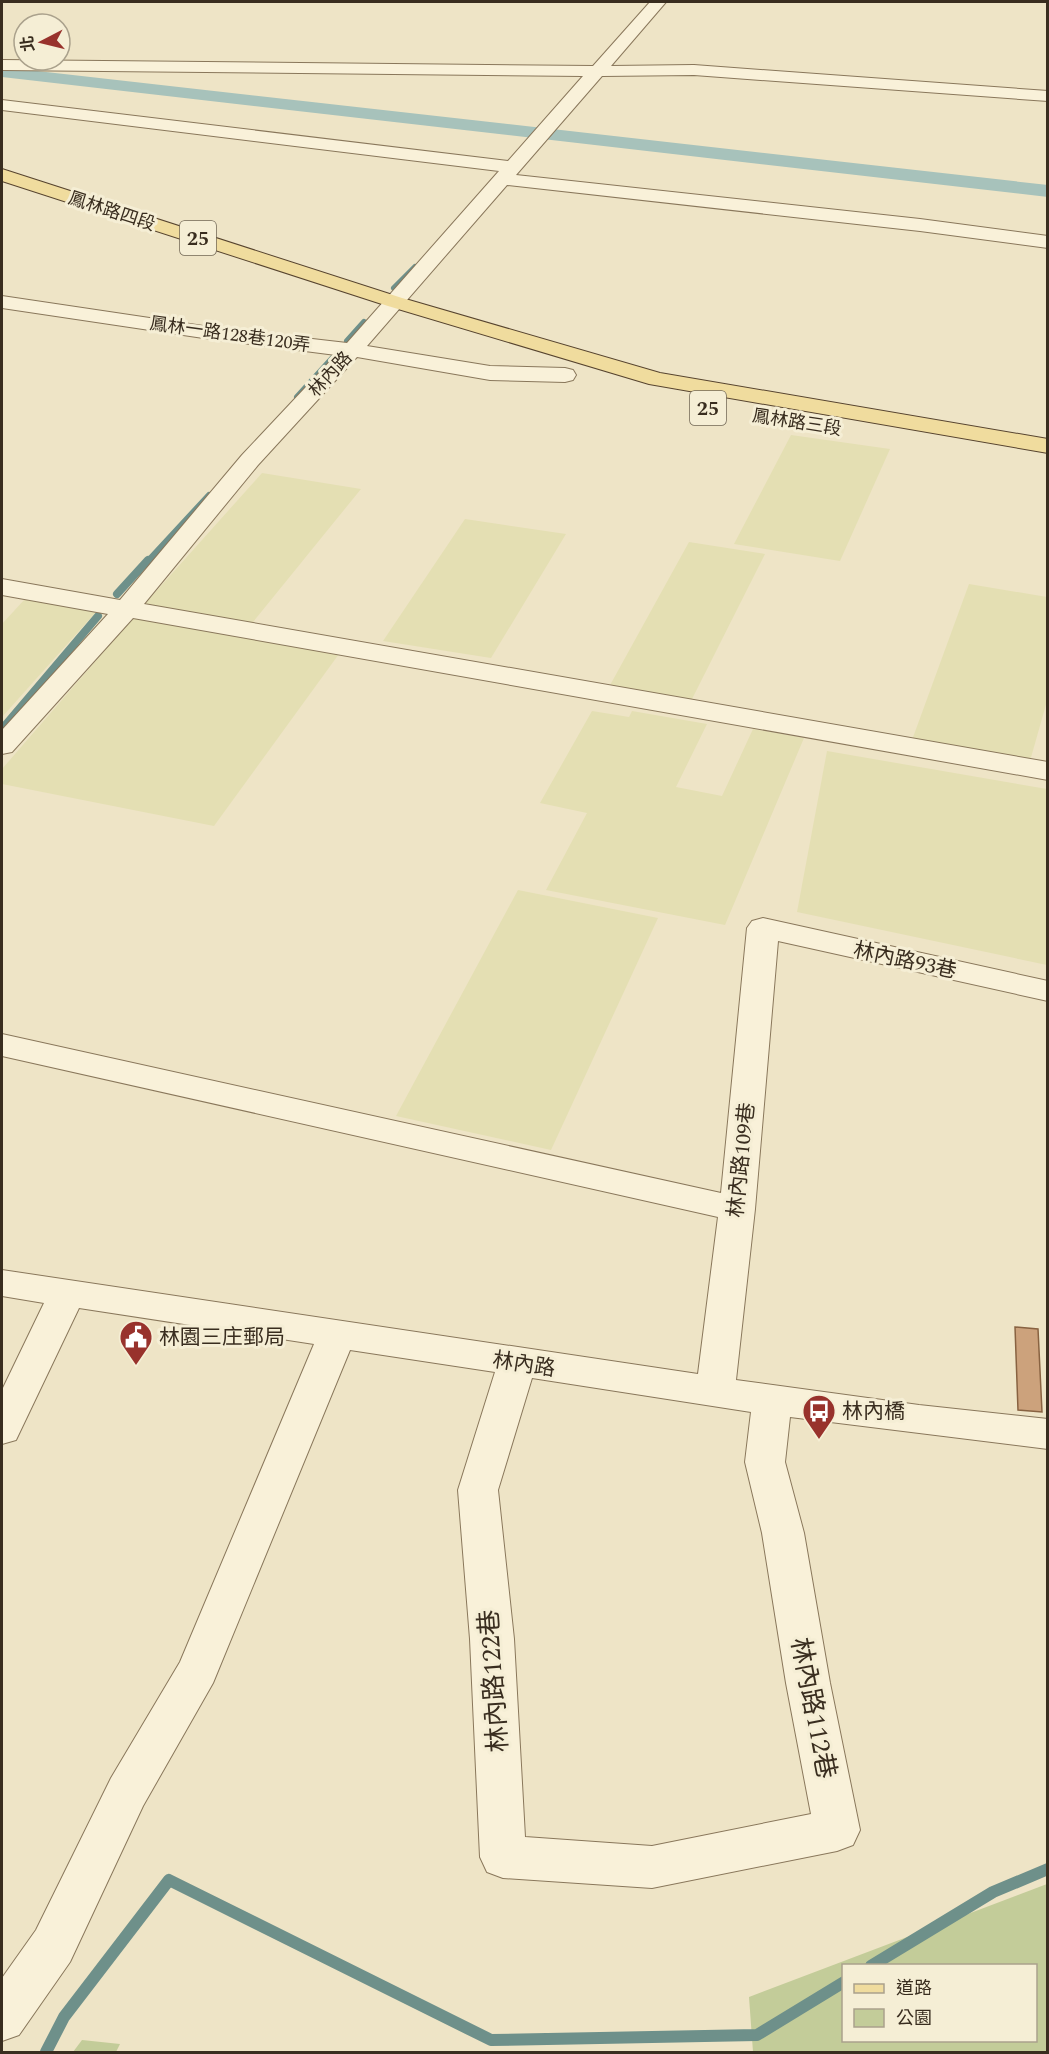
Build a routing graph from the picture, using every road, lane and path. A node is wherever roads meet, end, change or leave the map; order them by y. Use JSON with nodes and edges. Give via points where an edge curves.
{"nodes":[{"id":1,"x":658,"y":2,"type":"edge"},
{"id":2,"x":2,"y":65,"type":"edge"},
{"id":3,"x":597,"y":71,"type":"junction"},
{"id":4,"x":1047,"y":96,"type":"edge"},
{"id":5,"x":2,"y":105,"type":"edge"},
{"id":6,"x":507,"y":173,"type":"junction"},
{"id":7,"x":2,"y":175,"type":"edge"},
{"id":8,"x":2,"y":194,"type":"edge"},
{"id":9,"x":1047,"y":242,"type":"edge"},
{"id":10,"x":234,"y":271,"type":"dead end"},
{"id":11,"x":2,"y":302,"type":"edge"},
{"id":12,"x":395,"y":302,"type":"junction"},
{"id":13,"x":476,"y":349,"type":"dead end"},
{"id":14,"x":352,"y":350,"type":"junction"},
{"id":15,"x":565,"y":375,"type":"junction"},
{"id":16,"x":1047,"y":446,"type":"edge"},
{"id":17,"x":1047,"y":463,"type":"edge"},
{"id":18,"x":2,"y":587,"type":"edge"},
{"id":19,"x":127,"y":608,"type":"junction"},
{"id":20,"x":2,"y":746,"type":"edge"},
{"id":21,"x":1047,"y":771,"type":"edge"},
{"id":22,"x":763,"y":928,"type":"joint"},
{"id":23,"x":1047,"y":991,"type":"edge"},
{"id":24,"x":2,"y":1046,"type":"edge"},
{"id":25,"x":737,"y":1209,"type":"junction"},
{"id":26,"x":2,"y":1284,"type":"edge"},
{"id":27,"x":67,"y":1294,"type":"junction"},
{"id":28,"x":337,"y":1334,"type":"junction"},
{"id":29,"x":517,"y":1363,"type":"junction"},
{"id":30,"x":715,"y":1392,"type":"junction"},
{"id":31,"x":772,"y":1400,"type":"junction"},
{"id":32,"x":2,"y":1430,"type":"edge"},
{"id":33,"x":1047,"y":1434,"type":"edge"},
{"id":34,"x":652,"y":1867,"type":"joint"},
{"id":35,"x":2,"y":2018,"type":"edge"}],
"edges":[{"from":1,"to":3,"type":"street","name":"林內路"},
{"from":2,"to":3,"type":"street"},
{"from":3,"to":4,"type":"street","via":[[694,70]]},
{"from":3,"to":6,"type":"street","name":"林內路"},
{"from":5,"to":6,"type":"street"},
{"from":6,"to":9,"type":"street"},
{"from":6,"to":12,"type":"street","name":"林內路"},
{"from":7,"to":12,"type":"main road","name":"鳳林路四段","number":"25"},
{"from":8,"to":10,"type":"main road","name":"鳳林路四段","number":"25"},
{"from":11,"to":14,"type":"street","name":"鳳林一路128巷120弄"},
{"from":12,"to":14,"type":"street","name":"林內路"},
{"from":12,"to":16,"type":"main road","name":"鳳林路三段","number":"25","via":[[657,379]]},
{"from":13,"to":15,"type":"main road","name":"鳳林路三段","number":"25"},
{"from":14,"to":15,"type":"street","name":"鳳林一路128巷120弄","via":[[490,373]]},
{"from":14,"to":19,"type":"street","name":"林內路","via":[[250,460]]},
{"from":15,"to":17,"type":"main road","name":"鳳林路三段","number":"25","via":[[681,403]]},
{"from":18,"to":19,"type":"street"},
{"from":19,"to":20,"type":"street","name":"林內路"},
{"from":19,"to":21,"type":"street"},
{"from":22,"to":23,"type":"street","name":"林內路93巷"},
{"from":22,"to":25,"type":"street","name":"林內路109巷"},
{"from":24,"to":25,"type":"street"},
{"from":25,"to":30,"type":"street","name":"林內路109巷"},
{"from":26,"to":27,"type":"street","name":"林內路"},
{"from":27,"to":28,"type":"street","name":"林內路"},
{"from":27,"to":32,"type":"street"},
{"from":28,"to":29,"type":"street","name":"林內路"},
{"from":28,"to":35,"type":"street","via":[[198,1670],[127,1792],[52,1946]]},
{"from":29,"to":30,"type":"street","name":"林內路"},
{"from":29,"to":34,"type":"street","name":"林內路122巷","via":[[478,1490],[492,1639],[503,1857]]},
{"from":30,"to":31,"type":"street","name":"林內路"},
{"from":31,"to":33,"type":"street","name":"林內路"},
{"from":31,"to":34,"type":"street","name":"林內路112巷","via":[[765,1462],[783,1533],[837,1830]]}]}
